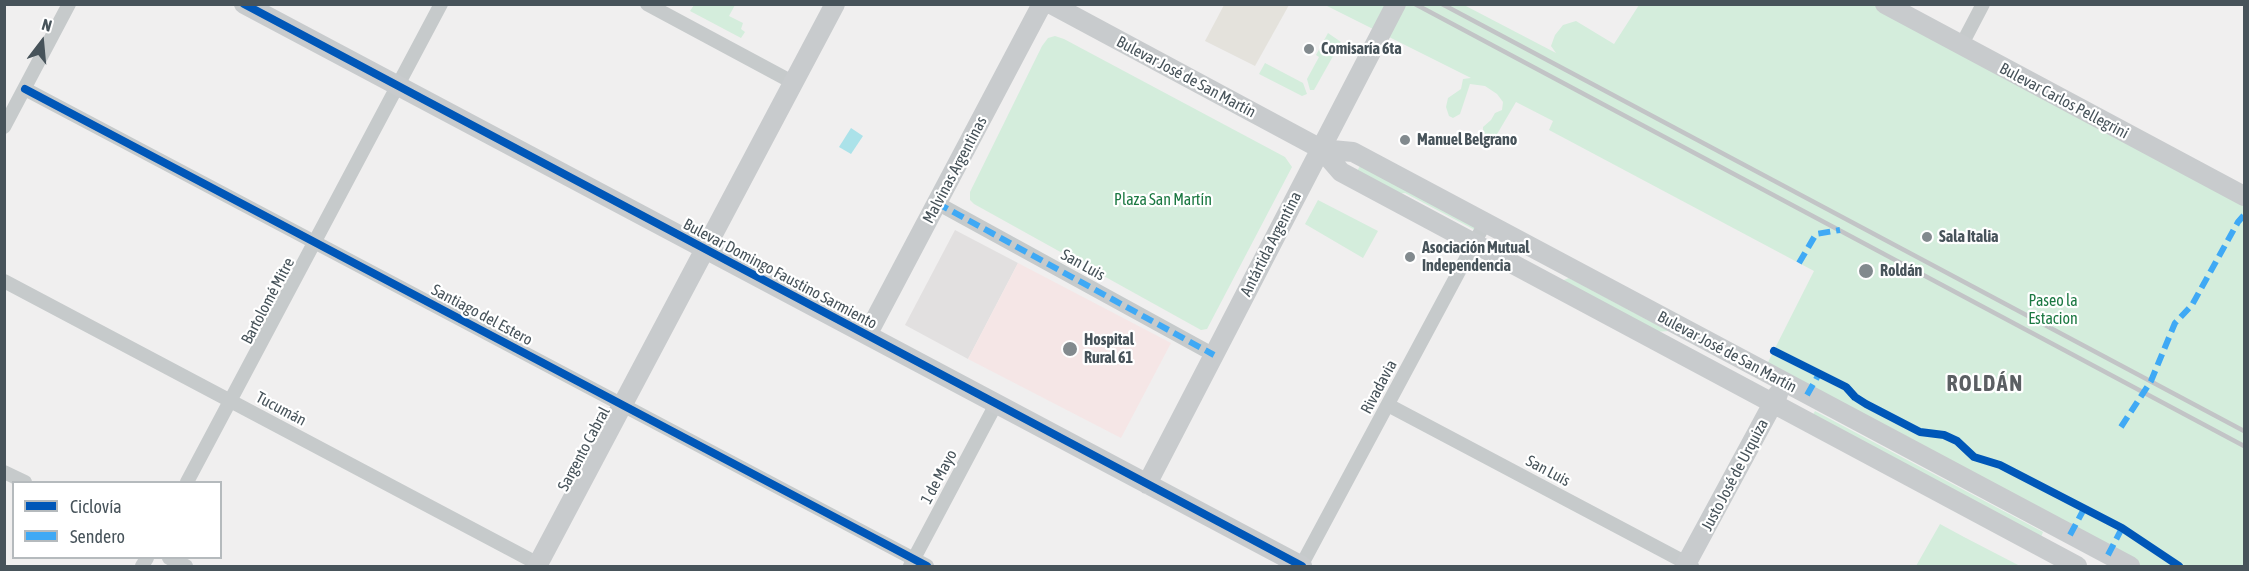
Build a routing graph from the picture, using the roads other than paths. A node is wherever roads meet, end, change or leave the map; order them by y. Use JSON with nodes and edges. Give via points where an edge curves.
{"nodes":[{"id":1,"x":69,"y":4,"type":"edge"},
{"id":2,"x":244,"y":4,"type":"edge"},
{"id":3,"x":441,"y":4,"type":"edge"},
{"id":4,"x":647,"y":4,"type":"edge"},
{"id":5,"x":835,"y":4,"type":"edge"},
{"id":6,"x":1042,"y":4,"type":"edge"},
{"id":7,"x":1050,"y":4,"type":"edge"},
{"id":8,"x":1396,"y":4,"type":"edge"},
{"id":9,"x":1885,"y":4,"type":"edge"},
{"id":10,"x":1983,"y":4,"type":"edge"},
{"id":11,"x":1961,"y":46,"type":"junction"},
{"id":12,"x":794,"y":82,"type":"junction"},
{"id":13,"x":398,"y":86,"type":"junction"},
{"id":14,"x":25,"y":89,"type":"junction"},
{"id":15,"x":4,"y":127,"type":"edge"},
{"id":16,"x":1321,"y":149,"type":"junction"},
{"id":17,"x":2244,"y":196,"type":"edge"},
{"id":18,"x":937,"y":203,"type":"junction"},
{"id":19,"x":1485,"y":223,"type":"junction"},
{"id":20,"x":315,"y":241,"type":"junction"},
{"id":21,"x":1474,"y":244,"type":"junction"},
{"id":22,"x":705,"y":249,"type":"junction"},
{"id":23,"x":4,"y":281,"type":"edge"},
{"id":24,"x":867,"y":335,"type":"junction"},
{"id":25,"x":1214,"y":355,"type":"junction"},
{"id":26,"x":1784,"y":383,"type":"junction"},
{"id":27,"x":230,"y":401,"type":"junction"},
{"id":28,"x":996,"y":404,"type":"junction"},
{"id":29,"x":623,"y":405,"type":"junction"},
{"id":30,"x":1388,"y":405,"type":"junction"},
{"id":31,"x":1772,"y":405,"type":"junction"},
{"id":32,"x":4,"y":472,"type":"edge"},
{"id":33,"x":22,"y":481,"type":"edge"},
{"id":34,"x":188,"y":481,"type":"edge"},
{"id":35,"x":1147,"y":484,"type":"junction"},
{"id":36,"x":2079,"y":540,"type":"junction"},
{"id":37,"x":171,"y":559,"type":"edge"},
{"id":38,"x":912,"y":563,"type":"edge"},
{"id":39,"x":2070,"y":565,"type":"edge"},
{"id":40,"x":539,"y":566,"type":"edge"},
{"id":41,"x":1301,"y":566,"type":"edge"},
{"id":42,"x":1688,"y":566,"type":"edge"},
{"id":43,"x":186,"y":567,"type":"edge"},
{"id":44,"x":927,"y":567,"type":"edge"},
{"id":45,"x":2130,"y":567,"type":"edge"}],
"edges":[{"from":1,"to":14,"type":"street"},
{"from":2,"to":13,"type":"main road","name":"Bulevar Domingo Faustino Sarmiento"},
{"from":3,"to":13,"type":"street","name":"Bartolomé Mitre"},
{"from":4,"to":12,"type":"street"},
{"from":5,"to":12,"type":"main road","name":"Sargento Cabral"},
{"from":6,"to":18,"type":"main road","name":"Malvinas Argentinas"},
{"from":7,"to":16,"type":"main road","name":"Bulevar José de San Martín"},
{"from":8,"to":16,"type":"main road","name":"Antártida Argentina"},
{"from":9,"to":11,"type":"main road","name":"Bulevar Carlos Pellegrini"},
{"from":10,"to":11,"type":"street"},
{"from":11,"to":17,"type":"main road","name":"Bulevar Carlos Pellegrini"},
{"from":12,"to":22,"type":"main road","name":"Sargento Cabral"},
{"from":13,"to":20,"type":"street","name":"Bartolomé Mitre"},
{"from":13,"to":22,"type":"main road","name":"Bulevar Domingo Faustino Sarmiento"},
{"from":14,"to":15,"type":"street"},
{"from":14,"to":20,"type":"street","name":"Santiago del Estero"},
{"from":16,"to":19,"type":"main road","name":"Bulevar José de San Martín","via":[[1353,152]]},
{"from":16,"to":21,"type":"main road","name":"Bulevar José de San Martín","via":[[1341,172]]},
{"from":16,"to":25,"type":"main road","name":"Antártida Argentina"},
{"from":18,"to":24,"type":"main road","name":"Malvinas Argentinas"},
{"from":18,"to":25,"type":"street","name":"San Luis"},
{"from":19,"to":21,"type":"street","name":"Rivadavia"},
{"from":19,"to":26,"type":"main road","name":"Bulevar José de San Martín"},
{"from":20,"to":27,"type":"street","name":"Bartolomé Mitre"},
{"from":20,"to":29,"type":"street","name":"Santiago del Estero"},
{"from":21,"to":30,"type":"street","name":"Rivadavia"},
{"from":21,"to":31,"type":"main road","name":"Bulevar José de San Martín"},
{"from":22,"to":24,"type":"main road","name":"Bulevar Domingo Faustino Sarmiento"},
{"from":22,"to":29,"type":"main road","name":"Sargento Cabral"},
{"from":23,"to":27,"type":"street","name":"Tucumán"},
{"from":24,"to":28,"type":"main road","name":"Bulevar Domingo Faustino Sarmiento"},
{"from":25,"to":35,"type":"main road","name":"Antártida Argentina"},
{"from":26,"to":31,"type":"main road","name":"Justo José de Urquiza"},
{"from":26,"to":36,"type":"main road","name":"Bulevar José de San Martín"},
{"from":27,"to":34,"type":"street","name":"Bartolomé Mitre"},
{"from":27,"to":40,"type":"street","name":"Tucumán"},
{"from":28,"to":35,"type":"main road","name":"Bulevar Domingo Faustino Sarmiento"},
{"from":28,"to":38,"type":"street","name":"1 de Mayo"},
{"from":29,"to":38,"type":"street","name":"Santiago del Estero"},
{"from":29,"to":40,"type":"main road","name":"Sargento Cabral"},
{"from":30,"to":41,"type":"street","name":"Rivadavia"},
{"from":30,"to":42,"type":"street","name":"San Luis"},
{"from":31,"to":39,"type":"main road","name":"Bulevar José de San Martín"},
{"from":31,"to":42,"type":"main road","name":"Justo José de Urquiza"},
{"from":32,"to":33,"type":"street"},
{"from":35,"to":41,"type":"main road","name":"Bulevar Domingo Faustino Sarmiento"},
{"from":36,"to":39,"type":"street"},
{"from":36,"to":45,"type":"main road","name":"Bulevar José de San Martín"},
{"from":37,"to":43,"type":"street"},
{"from":38,"to":44,"type":"street","name":"Santiago del Estero"}]}
